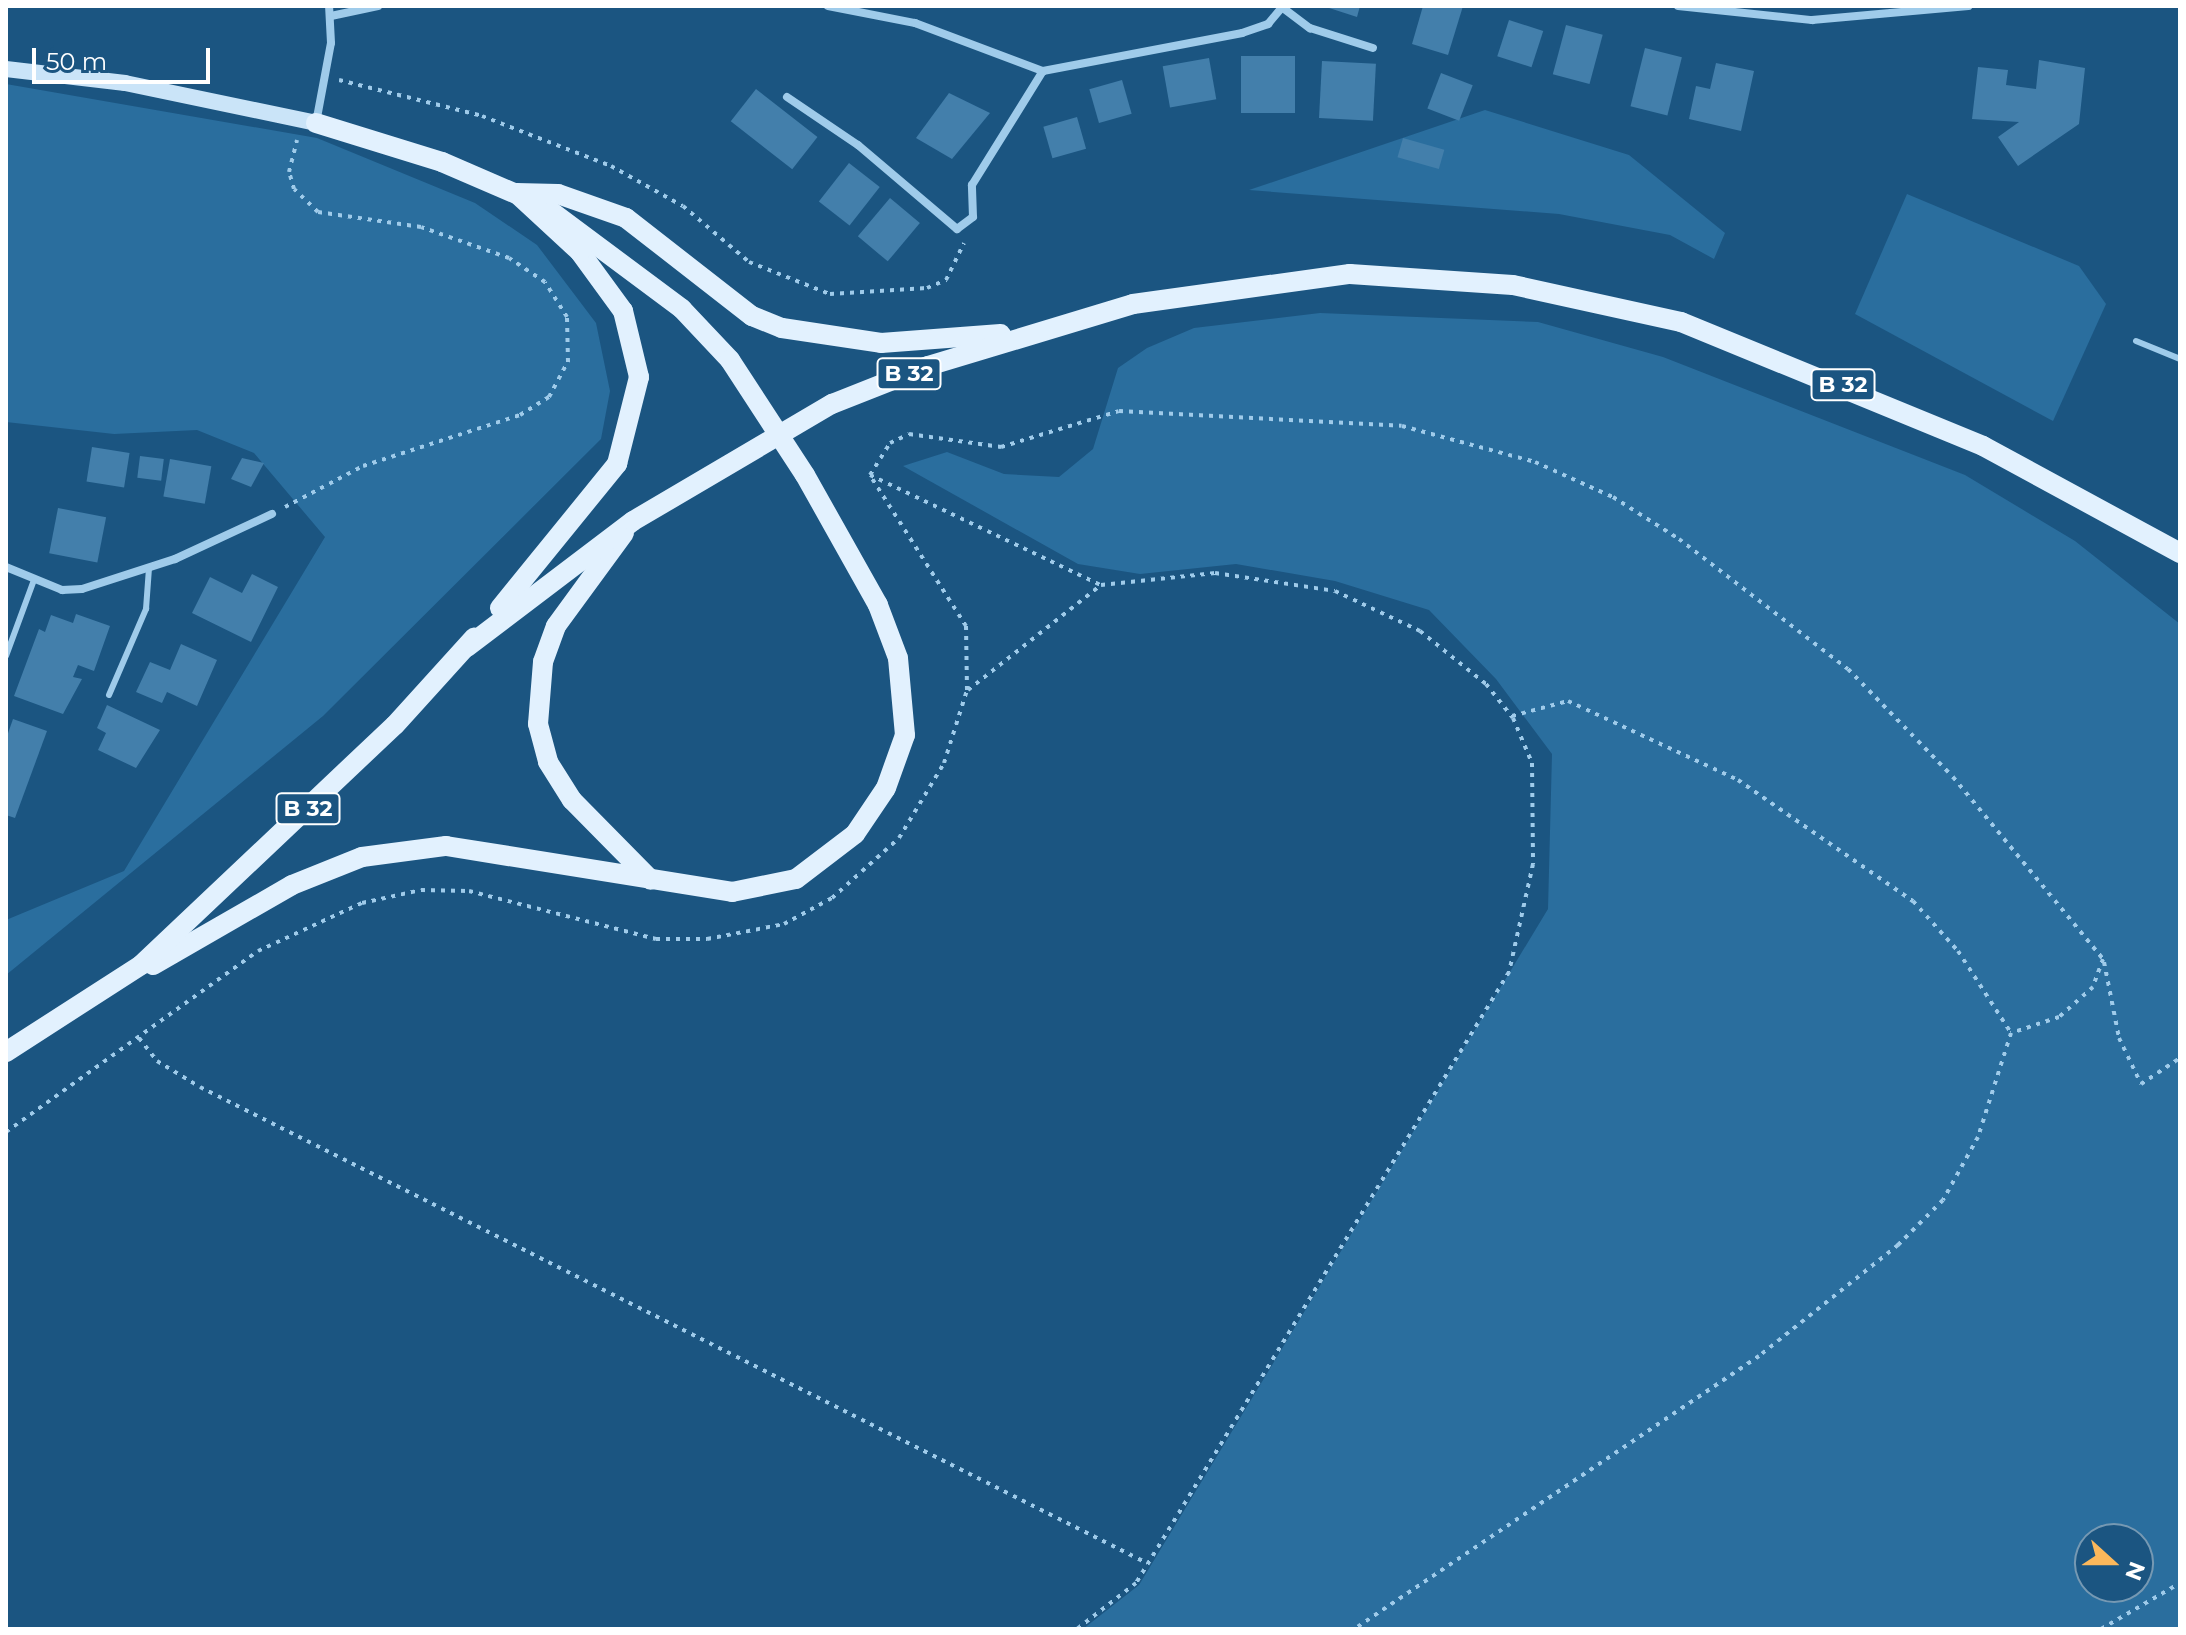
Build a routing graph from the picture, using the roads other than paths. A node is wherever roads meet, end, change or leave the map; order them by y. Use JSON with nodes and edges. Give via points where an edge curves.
{"nodes":[{"id":1,"x":329,"y":6,"type":"edge"},
{"id":2,"x":378,"y":6,"type":"edge"},
{"id":3,"x":828,"y":6,"type":"edge"},
{"id":4,"x":1678,"y":6,"type":"edge"},
{"id":5,"x":1968,"y":6,"type":"edge"},
{"id":6,"x":1283,"y":7,"type":"edge"},
{"id":7,"x":1920,"y":9,"type":"edge"},
{"id":8,"x":331,"y":16,"type":"junction"},
{"id":9,"x":1373,"y":48,"type":"dead end"},
{"id":10,"x":6,"y":69,"type":"edge"},
{"id":11,"x":1043,"y":71,"type":"junction"},
{"id":12,"x":787,"y":97,"type":"dead end"},
{"id":13,"x":309,"y":121,"type":"junction"},
{"id":14,"x":516,"y":193,"type":"junction"},
{"id":15,"x":1037,"y":330,"type":"junction"},
{"id":16,"x":2136,"y":341,"type":"dead end"},
{"id":17,"x":2180,"y":359,"type":"edge"},
{"id":18,"x":272,"y":514,"type":"road end"},
{"id":19,"x":633,"y":521,"type":"junction"},
{"id":20,"x":2180,"y":553,"type":"edge"},
{"id":21,"x":6,"y":567,"type":"edge"},
{"id":22,"x":149,"y":568,"type":"junction"},
{"id":23,"x":34,"y":580,"type":"junction"},
{"id":24,"x":467,"y":647,"type":"junction"},
{"id":25,"x":6,"y":656,"type":"edge"},
{"id":26,"x":109,"y":695,"type":"dead end"},
{"id":27,"x":651,"y":880,"type":"junction"},
{"id":28,"x":141,"y":965,"type":"junction"},
{"id":29,"x":6,"y":1052,"type":"edge"}],
"edges":[{"from":1,"to":8,"type":"street"},
{"from":2,"to":8,"type":"street"},
{"from":3,"to":11,"type":"street","via":[[915,23]]},
{"from":4,"to":7,"type":"street","via":[[1812,20]]},
{"from":5,"to":7,"type":"street"},
{"from":6,"to":9,"type":"street","via":[[1310,28]]},
{"from":6,"to":11,"type":"street","via":[[1268,24],[1242,33]]},
{"from":8,"to":13,"type":"street","via":[[325,78]]},
{"from":10,"to":13,"type":"main road","via":[[125,83]]},
{"from":11,"to":12,"type":"street","via":[[983,163],[972,185],[973,217],[957,229]]},
{"from":13,"to":14,"type":"main road"},
{"from":14,"to":15,"type":"main road","via":[[558,194],[626,218],[752,316],[782,328],[881,343]]},
{"from":14,"to":24,"type":"main road","via":[[580,252],[623,311],[639,377],[617,464]]},
{"from":14,"to":27,"type":"main road","bridge":true,"via":[[607,248],[730,360],[805,475],[878,605],[898,658],[905,735],[886,788],[855,834],[796,879],[732,892]]},
{"from":15,"to":19,"type":"main road","number":"B 32","via":[[832,404]]},
{"from":15,"to":20,"type":"main road","number":"B 32","via":[[1197,291],[1350,274],[1546,290],[1681,322],[1800,367],[1983,446]]},
{"from":16,"to":17,"type":"lane"},
{"from":18,"to":22,"type":"street"},
{"from":19,"to":24,"type":"main road","number":"B 32"},
{"from":19,"to":27,"type":"main road","via":[[556,626],[543,662],[538,724],[548,762],[572,800]]},
{"from":21,"to":23,"type":"street"},
{"from":22,"to":23,"type":"street","via":[[82,589]]},
{"from":22,"to":26,"type":"lane","via":[[146,609]]},
{"from":23,"to":25,"type":"lane"},
{"from":24,"to":28,"type":"main road","number":"B 32","via":[[395,725]]},
{"from":27,"to":28,"type":"main road","via":[[446,846],[362,857],[292,885],[156,964]]},
{"from":28,"to":29,"type":"main road","number":"B 32"}]}
